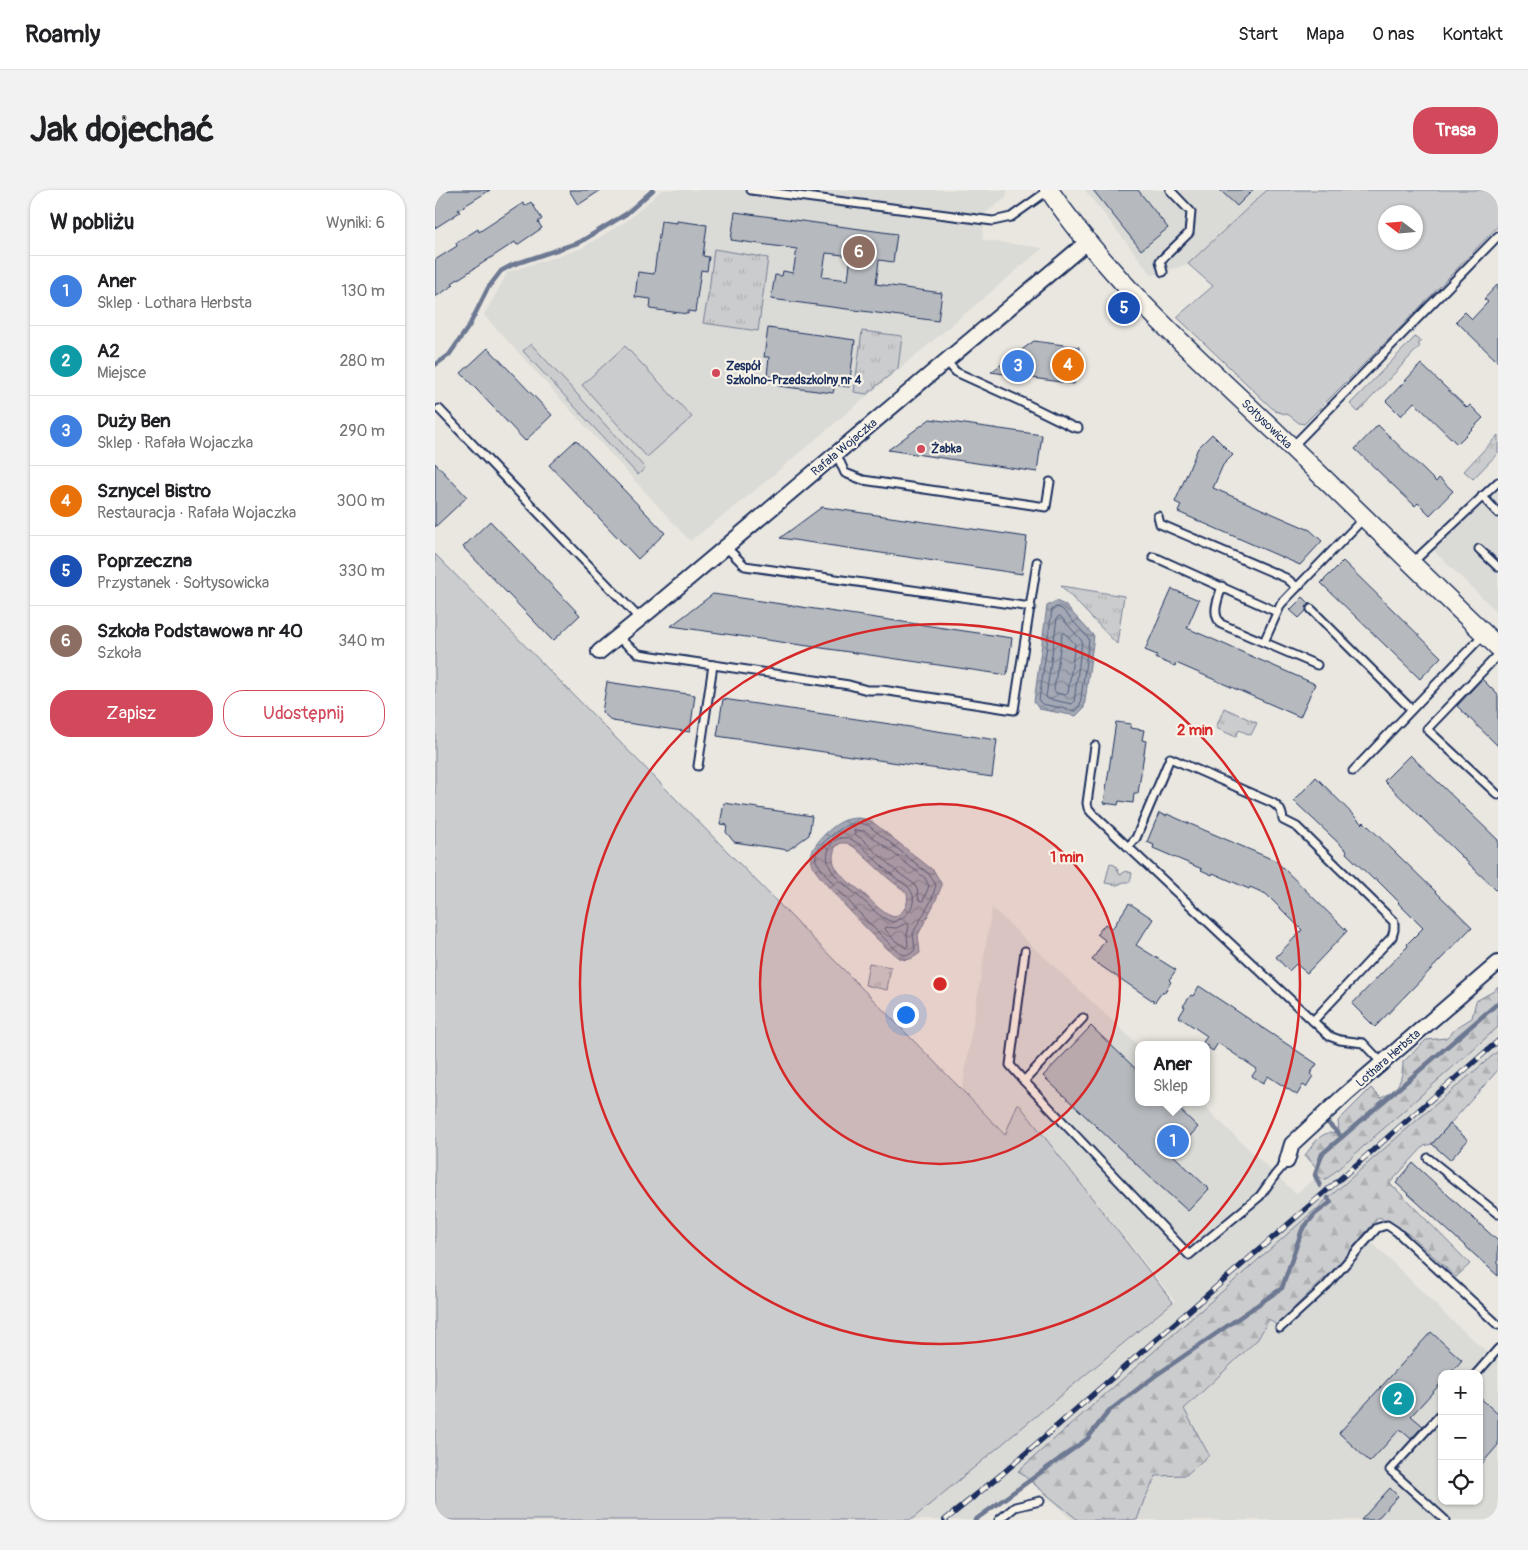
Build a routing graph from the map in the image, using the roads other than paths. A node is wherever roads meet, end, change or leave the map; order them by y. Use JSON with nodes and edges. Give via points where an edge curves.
{"nodes":[{"id":1,"x":751,"y":190,"type":"edge"},
{"id":2,"x":1049,"y":190,"type":"edge"},
{"id":3,"x":1171,"y":190,"type":"edge"},
{"id":4,"x":1498,"y":236,"type":"edge"},
{"id":5,"x":1087,"y":242,"type":"junction"},
{"id":6,"x":1163,"y":272,"type":"dead end"},
{"id":7,"x":946,"y":361,"type":"junction"},
{"id":8,"x":439,"y":409,"type":"dead end"},
{"id":9,"x":1078,"y":428,"type":"dead end"},
{"id":10,"x":1292,"y":447,"type":"junction"},
{"id":11,"x":836,"y":453,"type":"junction"},
{"id":12,"x":1050,"y":482,"type":"dead end"},
{"id":13,"x":1498,"y":482,"type":"edge"},
{"id":14,"x":1482,"y":496,"type":"junction"},
{"id":15,"x":1498,"y":513,"type":"edge"},
{"id":16,"x":1158,"y":516,"type":"dead end"},
{"id":17,"x":1364,"y":517,"type":"junction"},
{"id":18,"x":726,"y":547,"type":"junction"},
{"id":19,"x":1479,"y":549,"type":"dead end"},
{"id":20,"x":1153,"y":557,"type":"dead end"},
{"id":21,"x":1037,"y":562,"type":"dead end"},
{"id":22,"x":1412,"y":564,"type":"junction"},
{"id":23,"x":1498,"y":567,"type":"edge"},
{"id":24,"x":1221,"y":586,"type":"junction"},
{"id":25,"x":1297,"y":587,"type":"junction"},
{"id":26,"x":1031,"y":607,"type":"junction"},
{"id":27,"x":1311,"y":609,"type":"dead end"},
{"id":28,"x":1277,"y":612,"type":"junction"},
{"id":29,"x":639,"y":619,"type":"junction"},
{"id":30,"x":1484,"y":634,"type":"junction"},
{"id":31,"x":617,"y":637,"type":"junction"},
{"id":32,"x":1264,"y":642,"type":"junction"},
{"id":33,"x":1498,"y":647,"type":"edge"},
{"id":34,"x":599,"y":652,"type":"dead end"},
{"id":35,"x":1498,"y":655,"type":"edge"},
{"id":36,"x":713,"y":665,"type":"junction"},
{"id":37,"x":1317,"y":665,"type":"dead end"},
{"id":38,"x":1411,"y":709,"type":"junction"},
{"id":39,"x":1095,"y":746,"type":"dead end"},
{"id":40,"x":698,"y":766,"type":"dead end"},
{"id":41,"x":1353,"y":772,"type":"dead end"},
{"id":42,"x":1498,"y":795,"type":"edge"},
{"id":43,"x":1127,"y":847,"type":"junction"},
{"id":44,"x":1025,"y":951,"type":"dead end"},
{"id":45,"x":1498,"y":962,"type":"edge"},
{"id":46,"x":1083,"y":1018,"type":"dead end"},
{"id":47,"x":1313,"y":1021,"type":"junction"},
{"id":48,"x":1382,"y":1063,"type":"junction"},
{"id":49,"x":1025,"y":1081,"type":"junction"},
{"id":50,"x":1429,"y":1158,"type":"dead end"},
{"id":51,"x":1287,"y":1161,"type":"joint"},
{"id":52,"x":1498,"y":1214,"type":"edge"},
{"id":53,"x":1498,"y":1324,"type":"edge"},
{"id":54,"x":1280,"y":1328,"type":"dead end"},
{"id":55,"x":1498,"y":1349,"type":"edge"},
{"id":56,"x":1480,"y":1370,"type":"edge"},
{"id":57,"x":1439,"y":1415,"type":"edge"},
{"id":58,"x":1040,"y":1501,"type":"dead end"},
{"id":59,"x":999,"y":1520,"type":"edge"},
{"id":60,"x":1445,"y":1520,"type":"edge"}],
"edges":[{"from":1,"to":2,"type":"lane","via":[[993,221],[1011,217]]},
{"from":2,"to":5,"type":"street","name":"Sołtysowicka"},
{"from":3,"to":6,"type":"lane","via":[[1191,212],[1190,226],[1189,233],[1160,261]]},
{"from":4,"to":10,"type":"lane"},
{"from":5,"to":7,"type":"street","name":"Rafała Wojaczka"},
{"from":5,"to":10,"type":"street","name":"Sołtysowicka","via":[[1148,310]]},
{"from":7,"to":9,"type":"lane","via":[[956,372]]},
{"from":7,"to":11,"type":"street","name":"Rafała Wojaczka"},
{"from":8,"to":29,"type":"lane"},
{"from":10,"to":17,"type":"street","name":"Sołtysowicka"},
{"from":11,"to":12,"type":"lane","via":[[845,473],[863,480],[1046,508]]},
{"from":11,"to":18,"type":"street","name":"Rafała Wojaczka"},
{"from":13,"to":14,"type":"lane"},
{"from":14,"to":15,"type":"lane"},
{"from":14,"to":22,"type":"lane"},
{"from":16,"to":25,"type":"lane","via":[[1161,524],[1286,578]]},
{"from":17,"to":22,"type":"street","name":"Sołtysowicka"},
{"from":17,"to":25,"type":"lane"},
{"from":18,"to":26,"type":"lane","via":[[745,566]]},
{"from":18,"to":29,"type":"street","name":"Rafała Wojaczka"},
{"from":19,"to":23,"type":"lane"},
{"from":20,"to":24,"type":"lane"},
{"from":21,"to":26,"type":"lane"},
{"from":22,"to":30,"type":"street","name":"Sołtysowicka"},
{"from":24,"to":28,"type":"lane"},
{"from":24,"to":32,"type":"lane","via":[[1215,608],[1216,619]]},
{"from":25,"to":28,"type":"lane"},
{"from":26,"to":36,"type":"lane","via":[[1014,710]]},
{"from":27,"to":38,"type":"lane"},
{"from":28,"to":32,"type":"lane"},
{"from":29,"to":31,"type":"street","name":"Rafała Wojaczka"},
{"from":30,"to":33,"type":"street","name":"Sołtysowicka"},
{"from":30,"to":38,"type":"lane"},
{"from":31,"to":34,"type":"street","name":"Rafała Wojaczka"},
{"from":31,"to":36,"type":"lane","via":[[639,654]]},
{"from":32,"to":37,"type":"lane"},
{"from":35,"to":42,"type":"lane","via":[[1427,729]]},
{"from":36,"to":40,"type":"lane"},
{"from":38,"to":41,"type":"lane"},
{"from":39,"to":43,"type":"lane","via":[[1088,808]]},
{"from":43,"to":47,"type":"lane"},
{"from":43,"to":47,"type":"lane","via":[[1136,838],[1170,758],[1279,808],[1283,820],[1297,827],[1394,922],[1392,937]]},
{"from":44,"to":49,"type":"lane","via":[[1010,1065]]},
{"from":45,"to":48,"type":"street","name":"Lothara Herbsta"},
{"from":46,"to":49,"type":"lane"},
{"from":47,"to":48,"type":"lane","via":[[1329,1036],[1363,1042]]},
{"from":48,"to":51,"type":"street","name":"Lothara Herbsta","via":[[1292,1144]]},
{"from":49,"to":51,"type":"lane","via":[[1189,1255],[1260,1196]]},
{"from":50,"to":52,"type":"lane"},
{"from":53,"to":54,"type":"lane","via":[[1387,1225],[1377,1228],[1326,1286]]},
{"from":55,"to":56,"type":"lane"},
{"from":57,"to":60,"type":"lane","via":[[1391,1470]]},
{"from":58,"to":59,"type":"lane","via":[[1015,1507]]}]}
